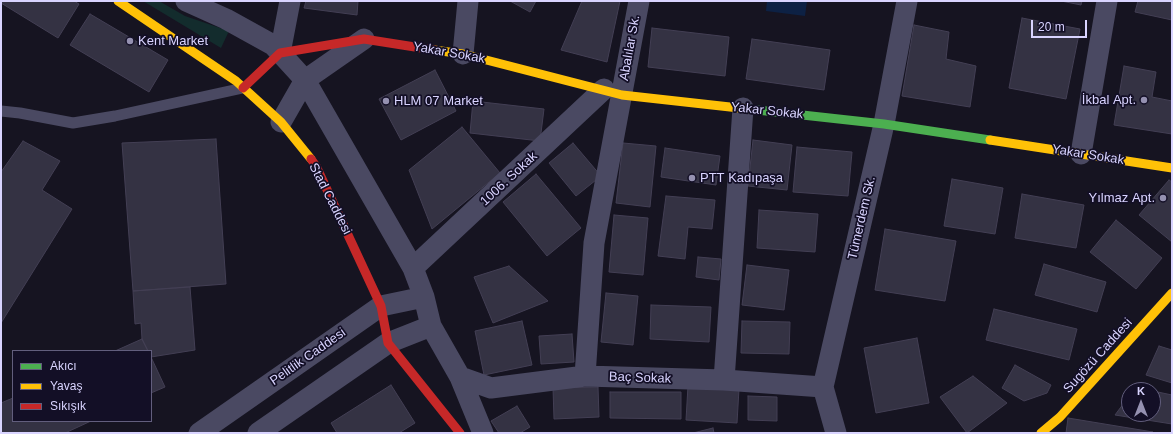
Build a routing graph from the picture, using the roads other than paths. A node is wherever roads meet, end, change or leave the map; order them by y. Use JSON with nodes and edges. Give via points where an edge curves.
{"nodes":[{"id":1,"x":118,"y":1,"type":"edge"},
{"id":2,"x":186,"y":1,"type":"edge"},
{"id":3,"x":290,"y":1,"type":"edge"},
{"id":4,"x":468,"y":1,"type":"edge"},
{"id":5,"x":639,"y":1,"type":"edge"},
{"id":6,"x":906,"y":1,"type":"edge"},
{"id":7,"x":1107,"y":1,"type":"edge"},
{"id":8,"x":364,"y":40,"type":"junction"},
{"id":9,"x":280,"y":53,"type":"junction"},
{"id":10,"x":462,"y":54,"type":"junction"},
{"id":11,"x":305,"y":80,"type":"junction"},
{"id":12,"x":243,"y":88,"type":"junction"},
{"id":13,"x":613,"y":92,"type":"junction"},
{"id":14,"x":743,"y":108,"type":"junction"},
{"id":15,"x":1,"y":111,"type":"edge"},
{"id":16,"x":281,"y":122,"type":"junction"},
{"id":17,"x":884,"y":124,"type":"junction"},
{"id":18,"x":1081,"y":154,"type":"junction"},
{"id":19,"x":1172,"y":168,"type":"edge"},
{"id":20,"x":414,"y":268,"type":"junction"},
{"id":21,"x":1172,"y":293,"type":"edge"},
{"id":22,"x":424,"y":297,"type":"junction"},
{"id":23,"x":380,"y":306,"type":"junction"},
{"id":24,"x":431,"y":326,"type":"junction"},
{"id":25,"x":388,"y":343,"type":"junction"},
{"id":26,"x":585,"y":376,"type":"junction"},
{"id":27,"x":460,"y":377,"type":"junction"},
{"id":28,"x":724,"y":380,"type":"junction"},
{"id":29,"x":823,"y":387,"type":"junction"},
{"id":30,"x":287,"y":424,"type":"edge"},
{"id":31,"x":199,"y":433,"type":"edge"},
{"id":32,"x":258,"y":433,"type":"edge"},
{"id":33,"x":460,"y":433,"type":"edge"},
{"id":34,"x":483,"y":433,"type":"edge"},
{"id":35,"x":836,"y":433,"type":"edge"},
{"id":36,"x":1042,"y":433,"type":"edge"}],
"edges":[{"from":1,"to":12,"type":"street","name":"Stad Caddesi"},
{"from":2,"to":9,"type":"street","via":[[273,45]]},
{"from":3,"to":9,"type":"street"},
{"from":4,"to":10,"type":"street"},
{"from":5,"to":13,"type":"street","name":"Abalılar Sk."},
{"from":6,"to":17,"type":"street","name":"Tümerdem Sk."},
{"from":7,"to":18,"type":"street"},
{"from":8,"to":9,"type":"street","name":"Yakar Sokak"},
{"from":8,"to":10,"type":"street","name":"Yakar Sokak"},
{"from":8,"to":11,"type":"street"},
{"from":9,"to":11,"type":"street"},
{"from":9,"to":12,"type":"street"},
{"from":10,"to":13,"type":"street","name":"Yakar Sokak"},
{"from":11,"to":16,"type":"street"},
{"from":11,"to":20,"type":"street"},
{"from":12,"to":15,"type":"lane","via":[[73,123]]},
{"from":12,"to":16,"type":"street","name":"Stad Caddesi"},
{"from":13,"to":14,"type":"street","name":"Yakar Sokak"},
{"from":13,"to":20,"type":"street","name":"1006. Sokak"},
{"from":13,"to":26,"type":"street","name":"Abalılar Sk.","via":[[594,242]]},
{"from":14,"to":17,"type":"street","name":"Yakar Sokak"},
{"from":14,"to":28,"type":"street"},
{"from":16,"to":23,"type":"street","name":"Stad Caddesi","via":[[316,166]]},
{"from":17,"to":18,"type":"street","name":"Yakar Sokak"},
{"from":17,"to":29,"type":"street","name":"Tümerdem Sk."},
{"from":18,"to":19,"type":"street","name":"Yakar Sokak"},
{"from":20,"to":22,"type":"street"},
{"from":21,"to":36,"type":"street","name":"Sugözü Caddesi","via":[[1060,417]]},
{"from":22,"to":23,"type":"street","name":"Pelitlik Caddesi"},
{"from":22,"to":24,"type":"street"},
{"from":23,"to":25,"type":"street","name":"Stad Caddesi"},
{"from":23,"to":31,"type":"street","name":"Pelitlik Caddesi"},
{"from":24,"to":25,"type":"street"},
{"from":24,"to":27,"type":"street"},
{"from":25,"to":30,"type":"street"},
{"from":25,"to":33,"type":"street","name":"Stad Caddesi"},
{"from":26,"to":27,"type":"street","name":"Baç Sokak","via":[[491,388]]},
{"from":26,"to":28,"type":"street","name":"Baç Sokak"},
{"from":27,"to":34,"type":"street"},
{"from":28,"to":29,"type":"street","name":"Baç Sokak"},
{"from":29,"to":35,"type":"street","name":"Tümerdem Sk."},
{"from":30,"to":32,"type":"street"}]}
